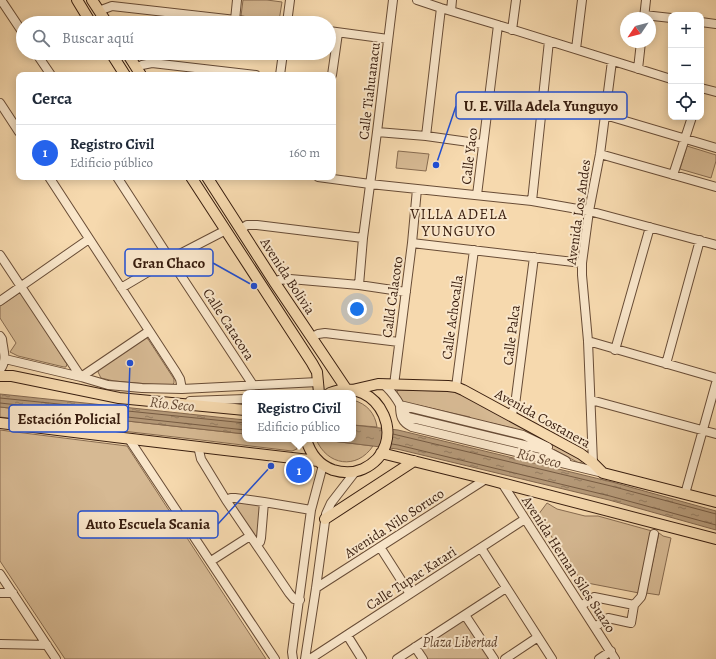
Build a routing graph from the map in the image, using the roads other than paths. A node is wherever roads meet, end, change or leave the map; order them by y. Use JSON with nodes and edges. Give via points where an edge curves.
{"nodes":[{"id":1,"x":1,"y":0,"type":"edge"},
{"id":2,"x":76,"y":0,"type":"edge"},
{"id":3,"x":92,"y":0,"type":"edge"},
{"id":4,"x":237,"y":0,"type":"edge"},
{"id":5,"x":290,"y":0,"type":"edge"},
{"id":6,"x":393,"y":0,"type":"edge"},
{"id":7,"x":417,"y":0,"type":"edge"},
{"id":8,"x":452,"y":0,"type":"edge"},
{"id":9,"x":516,"y":0,"type":"edge"},
{"id":10,"x":582,"y":0,"type":"edge"},
{"id":11,"x":646,"y":0,"type":"edge"},
{"id":12,"x":441,"y":8,"type":"junction"},
{"id":13,"x":100,"y":11,"type":"junction"},
{"id":14,"x":451,"y":11,"type":"junction"},
{"id":15,"x":645,"y":12,"type":"edge"},
{"id":16,"x":86,"y":16,"type":"edge"},
{"id":17,"x":103,"y":16,"type":"edge"},
{"id":18,"x":200,"y":16,"type":"edge"},
{"id":19,"x":235,"y":16,"type":"edge"},
{"id":20,"x":288,"y":16,"type":"edge"},
{"id":21,"x":656,"y":17,"type":"edge"},
{"id":22,"x":668,"y":18,"type":"edge"},
{"id":23,"x":16,"y":22,"type":"edge"},
{"id":24,"x":704,"y":22,"type":"edge"},
{"id":25,"x":716,"y":24,"type":"edge"},
{"id":26,"x":498,"y":25,"type":"junction"},
{"id":27,"x":512,"y":30,"type":"junction"},
{"id":28,"x":338,"y":32,"type":"joint"},
{"id":29,"x":388,"y":39,"type":"junction"},
{"id":30,"x":549,"y":41,"type":"junction"},
{"id":31,"x":336,"y":46,"type":"edge"},
{"id":32,"x":640,"y":48,"type":"edge"},
{"id":33,"x":576,"y":49,"type":"junction"},
{"id":34,"x":41,"y":60,"type":"edge"},
{"id":35,"x":115,"y":60,"type":"edge"},
{"id":36,"x":131,"y":60,"type":"edge"},
{"id":37,"x":282,"y":60,"type":"edge"},
{"id":38,"x":334,"y":60,"type":"edge"},
{"id":39,"x":612,"y":61,"type":"junction"},
{"id":40,"x":638,"y":69,"type":"junction"},
{"id":41,"x":49,"y":72,"type":"edge"},
{"id":42,"x":123,"y":72,"type":"edge"},
{"id":43,"x":139,"y":72,"type":"edge"},
{"id":44,"x":230,"y":72,"type":"edge"},
{"id":45,"x":280,"y":72,"type":"edge"},
{"id":46,"x":332,"y":72,"type":"edge"},
{"id":47,"x":668,"y":78,"type":"edge"},
{"id":48,"x":704,"y":89,"type":"edge"},
{"id":49,"x":716,"y":92,"type":"edge"},
{"id":50,"x":0,"y":103,"type":"edge"},
{"id":51,"x":605,"y":115,"type":"junction"},
{"id":52,"x":691,"y":120,"type":"edge"},
{"id":53,"x":16,"y":127,"type":"edge"},
{"id":54,"x":377,"y":132,"type":"junction"},
{"id":55,"x":426,"y":136,"type":"junction"},
{"id":56,"x":685,"y":139,"type":"junction"},
{"id":57,"x":483,"y":144,"type":"junction"},
{"id":58,"x":716,"y":148,"type":"edge"},
{"id":59,"x":600,"y":154,"type":"junction"},
{"id":60,"x":674,"y":175,"type":"junction"},
{"id":61,"x":336,"y":179,"type":"edge"},
{"id":62,"x":51,"y":180,"type":"edge"},
{"id":63,"x":119,"y":180,"type":"edge"},
{"id":64,"x":194,"y":180,"type":"edge"},
{"id":65,"x":209,"y":180,"type":"edge"},
{"id":66,"x":370,"y":184,"type":"junction"},
{"id":67,"x":716,"y":187,"type":"edge"},
{"id":68,"x":417,"y":189,"type":"junction"},
{"id":69,"x":477,"y":195,"type":"junction"},
{"id":70,"x":532,"y":201,"type":"junction"},
{"id":71,"x":589,"y":211,"type":"junction"},
{"id":72,"x":650,"y":227,"type":"junction"},
{"id":73,"x":241,"y":229,"type":"junction"},
{"id":74,"x":226,"y":230,"type":"junction"},
{"id":75,"x":363,"y":238,"type":"junction"},
{"id":76,"x":89,"y":239,"type":"junction"},
{"id":77,"x":700,"y":240,"type":"junction"},
{"id":78,"x":412,"y":242,"type":"junction"},
{"id":79,"x":716,"y":245,"type":"edge"},
{"id":80,"x":474,"y":250,"type":"junction"},
{"id":81,"x":0,"y":255,"type":"edge"},
{"id":82,"x":534,"y":257,"type":"junction"},
{"id":83,"x":170,"y":259,"type":"junction"},
{"id":84,"x":582,"y":263,"type":"junction"},
{"id":85,"x":275,"y":282,"type":"junction"},
{"id":86,"x":359,"y":285,"type":"junction"},
{"id":87,"x":21,"y":287,"type":"junction"},
{"id":88,"x":121,"y":288,"type":"junction"},
{"id":89,"x":406,"y":292,"type":"junction"},
{"id":90,"x":0,"y":301,"type":"edge"},
{"id":91,"x":149,"y":331,"type":"junction"},
{"id":92,"x":0,"y":336,"type":"edge"},
{"id":93,"x":312,"y":338,"type":"junction"},
{"id":94,"x":588,"y":341,"type":"junction"},
{"id":95,"x":399,"y":342,"type":"junction"},
{"id":96,"x":615,"y":350,"type":"junction"},
{"id":97,"x":5,"y":359,"type":"junction"},
{"id":98,"x":666,"y":364,"type":"junction"},
{"id":99,"x":0,"y":370,"type":"edge"},
{"id":100,"x":0,"y":376,"type":"edge"},
{"id":101,"x":81,"y":377,"type":"junction"},
{"id":102,"x":716,"y":378,"type":"edge"},
{"id":103,"x":318,"y":382,"type":"junction"},
{"id":104,"x":716,"y":383,"type":"edge"},
{"id":105,"x":388,"y":384,"type":"junction"},
{"id":106,"x":253,"y":385,"type":"junction"},
{"id":107,"x":456,"y":387,"type":"junction"},
{"id":108,"x":182,"y":389,"type":"junction"},
{"id":109,"x":319,"y":390,"type":"edge"},
{"id":110,"x":338,"y":390,"type":"edge"},
{"id":111,"x":349,"y":390,"type":"junction"},
{"id":112,"x":356,"y":391,"type":"edge"},
{"id":113,"x":242,"y":399,"type":"edge"},
{"id":114,"x":591,"y":400,"type":"junction"},
{"id":115,"x":167,"y":402,"type":"junction"},
{"id":116,"x":400,"y":405,"type":"junction"},
{"id":117,"x":242,"y":410,"type":"edge"},
{"id":118,"x":511,"y":416,"type":"junction"},
{"id":119,"x":0,"y":423,"type":"edge"},
{"id":120,"x":703,"y":431,"type":"junction"},
{"id":121,"x":716,"y":434,"type":"edge"},
{"id":122,"x":130,"y":439,"type":"junction"},
{"id":123,"x":307,"y":442,"type":"edge"},
{"id":124,"x":198,"y":446,"type":"junction"},
{"id":125,"x":383,"y":450,"type":"junction"},
{"id":126,"x":318,"y":460,"type":"junction"},
{"id":127,"x":414,"y":461,"type":"junction"},
{"id":128,"x":592,"y":467,"type":"junction"},
{"id":129,"x":354,"y":472,"type":"junction"},
{"id":130,"x":486,"y":478,"type":"junction"},
{"id":131,"x":502,"y":483,"type":"junction"},
{"id":132,"x":685,"y":494,"type":"junction"},
{"id":133,"x":226,"y":500,"type":"junction"},
{"id":134,"x":264,"y":502,"type":"junction"},
{"id":135,"x":716,"y":502,"type":"edge"},
{"id":136,"x":311,"y":510,"type":"junction"},
{"id":137,"x":325,"y":519,"type":"junction"},
{"id":138,"x":525,"y":519,"type":"junction"},
{"id":139,"x":654,"y":534,"type":"dead end"},
{"id":140,"x":250,"y":536,"type":"junction"},
{"id":141,"x":716,"y":539,"type":"edge"},
{"id":142,"x":257,"y":545,"type":"junction"},
{"id":143,"x":380,"y":547,"type":"junction"},
{"id":144,"x":481,"y":548,"type":"junction"},
{"id":145,"x":211,"y":562,"type":"junction"},
{"id":146,"x":0,"y":574,"type":"edge"},
{"id":147,"x":316,"y":588,"type":"junction"},
{"id":148,"x":506,"y":588,"type":"junction"},
{"id":149,"x":0,"y":593,"type":"edge"},
{"id":150,"x":13,"y":593,"type":"junction"},
{"id":151,"x":410,"y":594,"type":"junction"},
{"id":152,"x":300,"y":600,"type":"junction"},
{"id":153,"x":634,"y":605,"type":"junction"},
{"id":154,"x":581,"y":606,"type":"junction"},
{"id":155,"x":465,"y":615,"type":"junction"},
{"id":156,"x":595,"y":627,"type":"junction"},
{"id":157,"x":347,"y":635,"type":"junction"},
{"id":158,"x":538,"y":637,"type":"junction"},
{"id":159,"x":0,"y":644,"type":"edge"},
{"id":160,"x":47,"y":645,"type":"junction"},
{"id":161,"x":415,"y":647,"type":"junction"},
{"id":162,"x":610,"y":651,"type":"junction"},
{"id":163,"x":56,"y":659,"type":"edge"},
{"id":164,"x":275,"y":659,"type":"edge"},
{"id":165,"x":293,"y":659,"type":"edge"},
{"id":166,"x":305,"y":659,"type":"edge"},
{"id":167,"x":310,"y":659,"type":"edge"},
{"id":168,"x":362,"y":659,"type":"edge"},
{"id":169,"x":397,"y":659,"type":"edge"},
{"id":170,"x":423,"y":659,"type":"edge"},
{"id":171,"x":494,"y":659,"type":"edge"},
{"id":172,"x":505,"y":659,"type":"edge"},
{"id":173,"x":552,"y":659,"type":"edge"},
{"id":174,"x":599,"y":659,"type":"edge"},
{"id":175,"x":615,"y":659,"type":"edge"}],
"edges":[{"from":1,"to":23,"type":"street"},
{"from":2,"to":16,"type":"main road"},
{"from":3,"to":13,"type":"main road"},
{"from":4,"to":19,"type":"street"},
{"from":5,"to":20,"type":"street"},
{"from":6,"to":29,"type":"street","name":"Calle Tiahuanacu"},
{"from":7,"to":12,"type":"street"},
{"from":8,"to":14,"type":"street"},
{"from":9,"to":27,"type":"street"},
{"from":10,"to":33,"type":"street"},
{"from":11,"to":15,"type":"street"},
{"from":12,"to":14,"type":"street"},
{"from":12,"to":55,"type":"street"},
{"from":13,"to":17,"type":"main road"},
{"from":13,"to":18,"type":"street","via":[[112,6]]},
{"from":14,"to":26,"type":"street"},
{"from":21,"to":22,"type":"street"},
{"from":24,"to":25,"type":"street"},
{"from":26,"to":27,"type":"street"},
{"from":26,"to":57,"type":"street","name":"Calle Yaco"},
{"from":27,"to":30,"type":"street"},
{"from":28,"to":29,"type":"street"},
{"from":28,"to":31,"type":"street"},
{"from":29,"to":54,"type":"street","name":"Calle Tiahuanacu"},
{"from":30,"to":33,"type":"street"},
{"from":30,"to":70,"type":"street"},
{"from":32,"to":40,"type":"street"},
{"from":33,"to":39,"type":"street"},
{"from":34,"to":41,"type":"street"},
{"from":35,"to":42,"type":"main road"},
{"from":36,"to":43,"type":"main road"},
{"from":37,"to":45,"type":"street"},
{"from":38,"to":46,"type":"street"},
{"from":39,"to":40,"type":"street"},
{"from":39,"to":51,"type":"street","name":"Avenida Los Andes"},
{"from":40,"to":47,"type":"street"},
{"from":43,"to":44,"type":"street","via":[[142,65],[152,63]]},
{"from":48,"to":49,"type":"street"},
{"from":50,"to":53,"type":"street"},
{"from":51,"to":56,"type":"street"},
{"from":51,"to":59,"type":"street","name":"Avenida Los Andes"},
{"from":52,"to":56,"type":"street"},
{"from":54,"to":55,"type":"street"},
{"from":54,"to":66,"type":"street","name":"Calle Tiahuanacu"},
{"from":55,"to":57,"type":"street"},
{"from":56,"to":58,"type":"street"},
{"from":56,"to":60,"type":"street"},
{"from":57,"to":69,"type":"street","name":"Calle Yaco"},
{"from":59,"to":60,"type":"street"},
{"from":59,"to":71,"type":"street","name":"Avenida Los Andes"},
{"from":60,"to":67,"type":"street"},
{"from":61,"to":66,"type":"street"},
{"from":62,"to":76,"type":"street"},
{"from":63,"to":83,"type":"street","name":"Calle Catacora"},
{"from":64,"to":74,"type":"main road","name":"Avenida Bolivia"},
{"from":65,"to":73,"type":"main road","name":"Avenida Bolivia"},
{"from":66,"to":68,"type":"street"},
{"from":66,"to":75,"type":"street","name":"Calle Tiahuanacu"},
{"from":68,"to":69,"type":"street"},
{"from":68,"to":78,"type":"street","name":"Calld Calacoto"},
{"from":69,"to":70,"type":"street"},
{"from":70,"to":71,"type":"street"},
{"from":71,"to":72,"type":"street"},
{"from":71,"to":84,"type":"street","name":"Avenida Los Andes"},
{"from":72,"to":77,"type":"street"},
{"from":72,"to":96,"type":"street"},
{"from":73,"to":75,"type":"street","via":[[247,225],[257,225]]},
{"from":73,"to":85,"type":"main road","name":"Avenida Bolivia"},
{"from":74,"to":83,"type":"street"},
{"from":74,"to":103,"type":"main road","name":"Avenida Bolivia","via":[[312,363],[317,372]]},
{"from":75,"to":86,"type":"street","name":"Calle Tiahuanacu"},
{"from":76,"to":87,"type":"street"},
{"from":76,"to":88,"type":"street"},
{"from":77,"to":79,"type":"street"},
{"from":77,"to":98,"type":"street"},
{"from":78,"to":80,"type":"street"},
{"from":78,"to":89,"type":"street","name":"Calld Calacoto"},
{"from":80,"to":82,"type":"street"},
{"from":80,"to":107,"type":"street","name":"Calle Achocalla"},
{"from":81,"to":87,"type":"street"},
{"from":82,"to":84,"type":"street"},
{"from":82,"to":118,"type":"street","name":"Calle Palca","via":[[515,405]]},
{"from":83,"to":88,"type":"street"},
{"from":83,"to":106,"type":"street","name":"Calle Catacora"},
{"from":84,"to":94,"type":"street","name":"Avenida Los Andes"},
{"from":85,"to":86,"type":"street","via":[[290,278]]},
{"from":85,"to":93,"type":"main road","name":"Avenida Bolivia"},
{"from":86,"to":89,"type":"street"},
{"from":87,"to":90,"type":"street"},
{"from":87,"to":101,"type":"street"},
{"from":88,"to":91,"type":"street"},
{"from":89,"to":95,"type":"street","name":"Calld Calacoto"},
{"from":91,"to":101,"type":"street"},
{"from":91,"to":108,"type":"street","via":[[180,379]]},
{"from":92,"to":97,"type":"street"},
{"from":93,"to":95,"type":"street","via":[[325,333]]},
{"from":93,"to":111,"type":"main road","name":"Avenida Bolivia"},
{"from":94,"to":96,"type":"street"},
{"from":94,"to":114,"type":"street","name":"Avenida Los Andes"},
{"from":95,"to":105,"type":"street","name":"Calld Calacoto"},
{"from":96,"to":98,"type":"street"},
{"from":97,"to":99,"type":"street"},
{"from":97,"to":101,"type":"street"},
{"from":98,"to":102,"type":"street"},
{"from":100,"to":115,"type":"main road","via":[[12,376],[119,398]]},
{"from":101,"to":108,"type":"street","via":[[108,384]]},
{"from":103,"to":106,"type":"street"},
{"from":103,"to":109,"type":"main road","name":"Avenida Bolivia"},
{"from":104,"to":120,"type":"street"},
{"from":105,"to":107,"type":"main road","name":"Avenida Costanera"},
{"from":105,"to":111,"type":"main road","name":"Avenida Costanera"},
{"from":105,"to":116,"type":"street"},
{"from":106,"to":108,"type":"street"},
{"from":107,"to":118,"type":"main road","name":"Avenida Costanera"},
{"from":110,"to":111,"type":"main road","name":"Avenida Costanera"},
{"from":112,"to":125,"type":"main road","via":[[371,398],[386,420],[388,434]]},
{"from":113,"to":115,"type":"street"},
{"from":114,"to":120,"type":"street"},
{"from":114,"to":128,"type":"street","name":"Avenida Los Andes"},
{"from":115,"to":117,"type":"main road"},
{"from":116,"to":128,"type":"street","via":[[527,436]]},
{"from":116,"to":128,"type":"street","via":[[408,416],[545,450],[577,467]]},
{"from":118,"to":128,"type":"main road","name":"Avenida Costanera","via":[[581,454]]},
{"from":119,"to":122,"type":"main road"},
{"from":120,"to":121,"type":"street"},
{"from":120,"to":132,"type":"street"},
{"from":122,"to":124,"type":"main road"},
{"from":122,"to":145,"type":"street"},
{"from":123,"to":126,"type":"main road"},
{"from":124,"to":126,"type":"main road"},
{"from":124,"to":133,"type":"street","via":[[201,459]]},
{"from":125,"to":127,"type":"main road"},
{"from":125,"to":129,"type":"main road","via":[[367,467]]},
{"from":126,"to":129,"type":"main road","via":[[329,468],[341,472]]},
{"from":126,"to":136,"type":"street"},
{"from":127,"to":130,"type":"main road"},
{"from":127,"to":137,"type":"main road"},
{"from":128,"to":132,"type":"main road","name":"Avenida Costanera","via":[[603,473]]},
{"from":129,"to":137,"type":"street","via":[[331,503]]},
{"from":130,"to":131,"type":"main road"},
{"from":130,"to":143,"type":"street","name":"Avenida Nilo Soruco"},
{"from":131,"to":138,"type":"street","name":"Avenida Hernan Siles Suazo"},
{"from":131,"to":141,"type":"main road"},
{"from":132,"to":135,"type":"main road","name":"Avenida Costanera"},
{"from":133,"to":134,"type":"street","via":[[234,498]]},
{"from":133,"to":140,"type":"street"},
{"from":134,"to":136,"type":"street"},
{"from":134,"to":142,"type":"street","via":[[261,538]]},
{"from":136,"to":152,"type":"street"},
{"from":137,"to":147,"type":"street"},
{"from":138,"to":144,"type":"street","name":"Calle Tupac Katari"},
{"from":138,"to":154,"type":"street","name":"Avenida Hernan Siles Suazo"},
{"from":139,"to":153,"type":"street","via":[[642,594]]},
{"from":140,"to":142,"type":"street"},
{"from":140,"to":145,"type":"street"},
{"from":142,"to":152,"type":"street","via":[[289,593],[294,599]]},
{"from":143,"to":147,"type":"street","name":"Avenida Nilo Soruco"},
{"from":143,"to":151,"type":"street"},
{"from":144,"to":148,"type":"street"},
{"from":144,"to":151,"type":"street","name":"Calle Tupac Katari"},
{"from":145,"to":164,"type":"street"},
{"from":146,"to":150,"type":"street"},
{"from":147,"to":166,"type":"street"},
{"from":148,"to":155,"type":"street"},
{"from":148,"to":158,"type":"street"},
{"from":149,"to":150,"type":"street"},
{"from":150,"to":160,"type":"street"},
{"from":151,"to":157,"type":"street","name":"Calle Tupac Katari"},
{"from":152,"to":165,"type":"street"},
{"from":153,"to":154,"type":"street","via":[[594,597]]},
{"from":153,"to":156,"type":"street","via":[[631,623],[608,618]]},
{"from":154,"to":156,"type":"street","name":"Avenida Hernan Siles Suazo"},
{"from":155,"to":161,"type":"street"},
{"from":155,"to":171,"type":"street"},
{"from":156,"to":162,"type":"street","name":"Avenida Hernan Siles Suazo"},
{"from":157,"to":167,"type":"street","name":"Calle Tupac Katari"},
{"from":157,"to":168,"type":"street"},
{"from":158,"to":172,"type":"street"},
{"from":158,"to":173,"type":"street"},
{"from":159,"to":160,"type":"street"},
{"from":160,"to":163,"type":"street"},
{"from":161,"to":169,"type":"street"},
{"from":161,"to":170,"type":"street"},
{"from":162,"to":174,"type":"street"},
{"from":162,"to":175,"type":"street","name":"Avenida Hernan Siles Suazo"}]}
